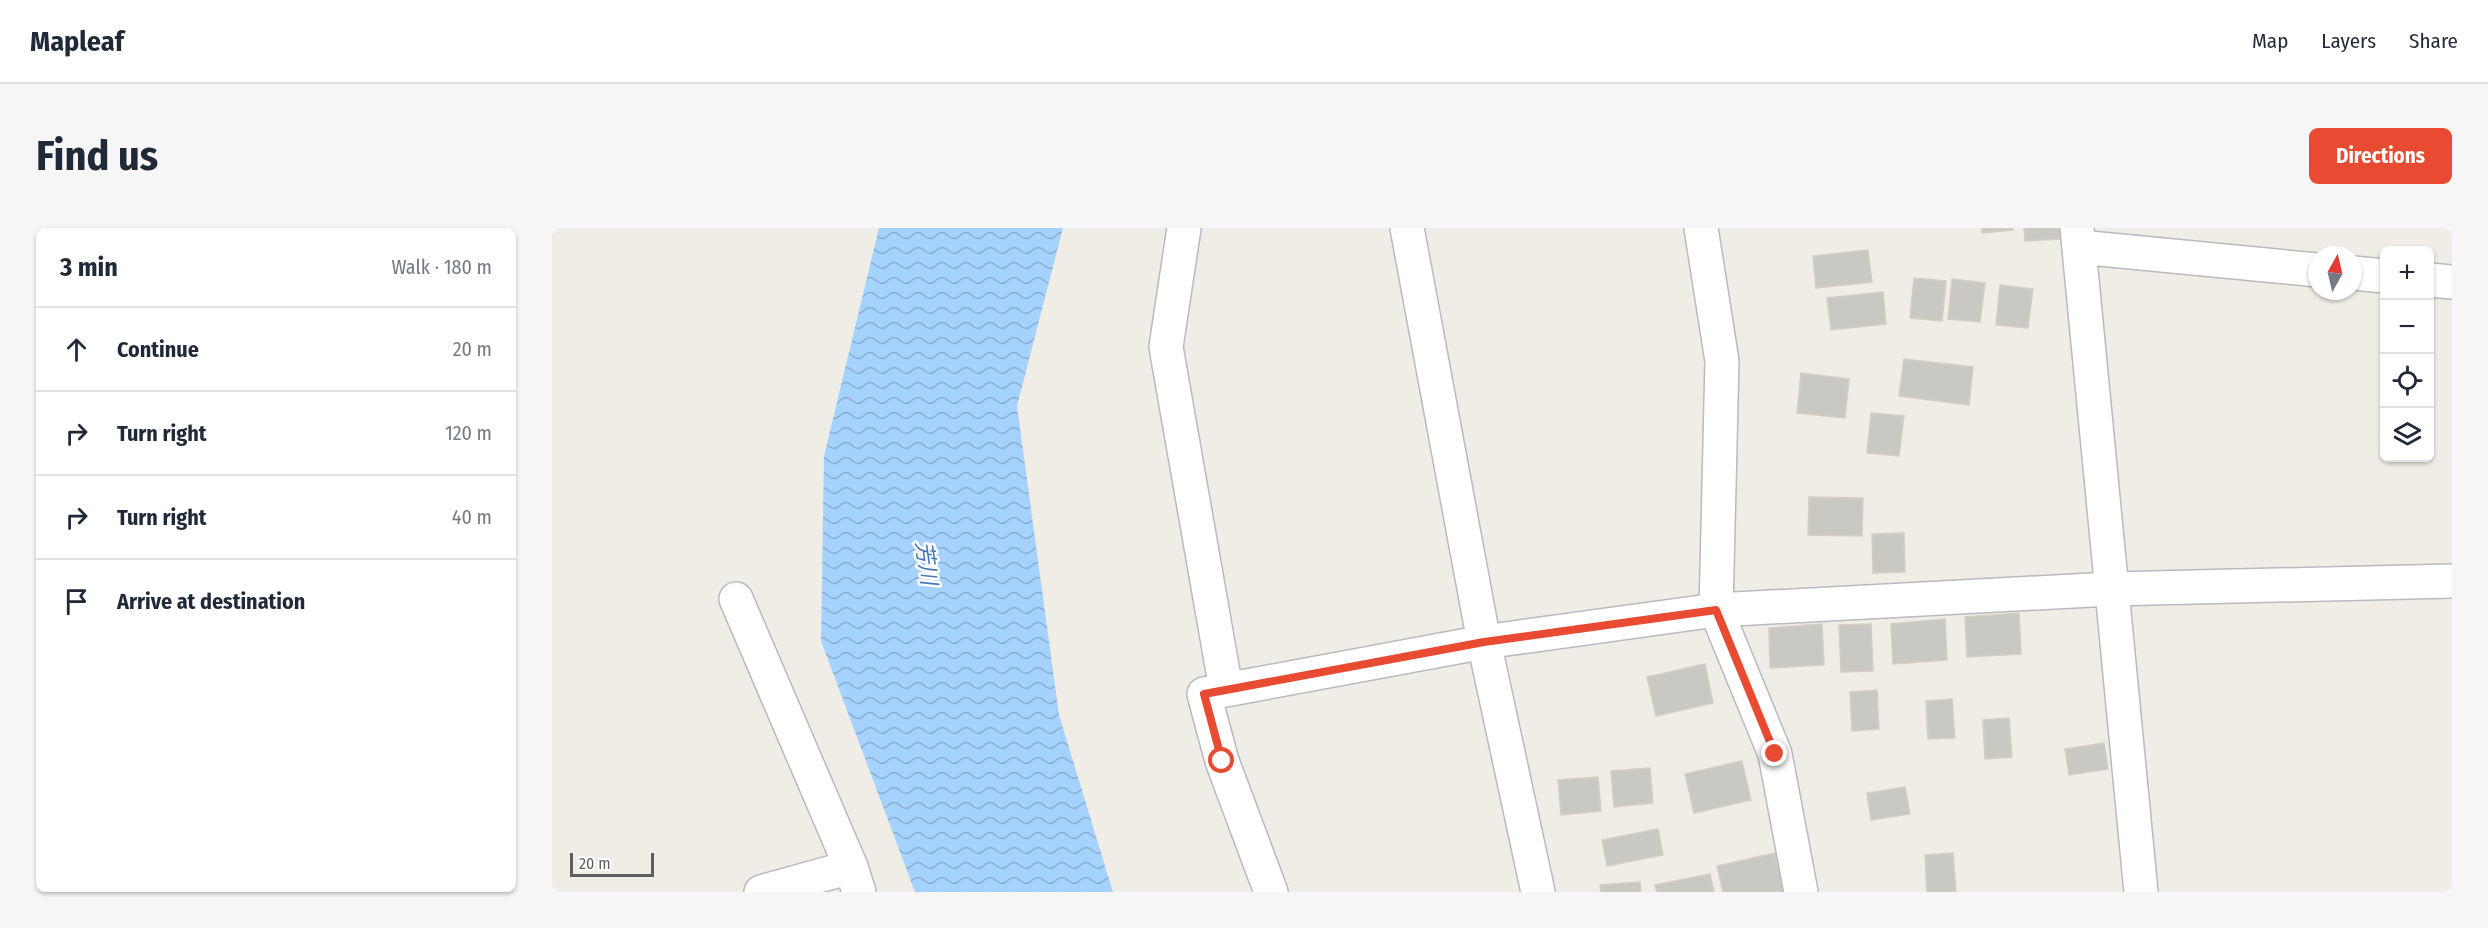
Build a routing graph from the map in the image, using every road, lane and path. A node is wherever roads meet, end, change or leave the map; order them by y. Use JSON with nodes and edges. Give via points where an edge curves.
{"nodes":[{"id":1,"x":1184,"y":228,"type":"edge"},
{"id":2,"x":1407,"y":228,"type":"edge"},
{"id":3,"x":1701,"y":228,"type":"edge"},
{"id":4,"x":2078,"y":238,"type":"edge"},
{"id":5,"x":2308,"y":269,"type":"edge"},
{"id":6,"x":2362,"y":274,"type":"edge"},
{"id":7,"x":2380,"y":276,"type":"edge"},
{"id":8,"x":2434,"y":280,"type":"edge"},
{"id":9,"x":2452,"y":282,"type":"edge"},
{"id":10,"x":2452,"y":581,"type":"edge"},
{"id":11,"x":2110,"y":589,"type":"junction"},
{"id":12,"x":736,"y":599,"type":"dead end"},
{"id":13,"x":1716,"y":610,"type":"junction"},
{"id":14,"x":1484,"y":642,"type":"junction"},
{"id":15,"x":1226,"y":689,"type":"junction"},
{"id":16,"x":855,"y":880,"type":"edge"},
{"id":17,"x":761,"y":892,"type":"edge"},
{"id":18,"x":1270,"y":892,"type":"edge"},
{"id":19,"x":1538,"y":892,"type":"edge"},
{"id":20,"x":1801,"y":892,"type":"edge"},
{"id":21,"x":2141,"y":892,"type":"edge"}],
"edges":[{"from":1,"to":15,"type":"street","via":[[1166,347]]},
{"from":2,"to":14,"type":"street"},
{"from":3,"to":13,"type":"street","via":[[1722,361]]},
{"from":4,"to":5,"type":"street"},
{"from":4,"to":11,"type":"street"},
{"from":6,"to":7,"type":"street"},
{"from":8,"to":9,"type":"street"},
{"from":10,"to":11,"type":"street"},
{"from":11,"to":13,"type":"street"},
{"from":11,"to":21,"type":"street"},
{"from":12,"to":16,"type":"street"},
{"from":13,"to":14,"type":"street"},
{"from":13,"to":20,"type":"street","via":[[1775,754]]},
{"from":14,"to":15,"type":"street"},
{"from":14,"to":19,"type":"street"},
{"from":15,"to":18,"type":"street","via":[[1204,694],[1222,761]]},
{"from":16,"to":17,"type":"street"}]}
